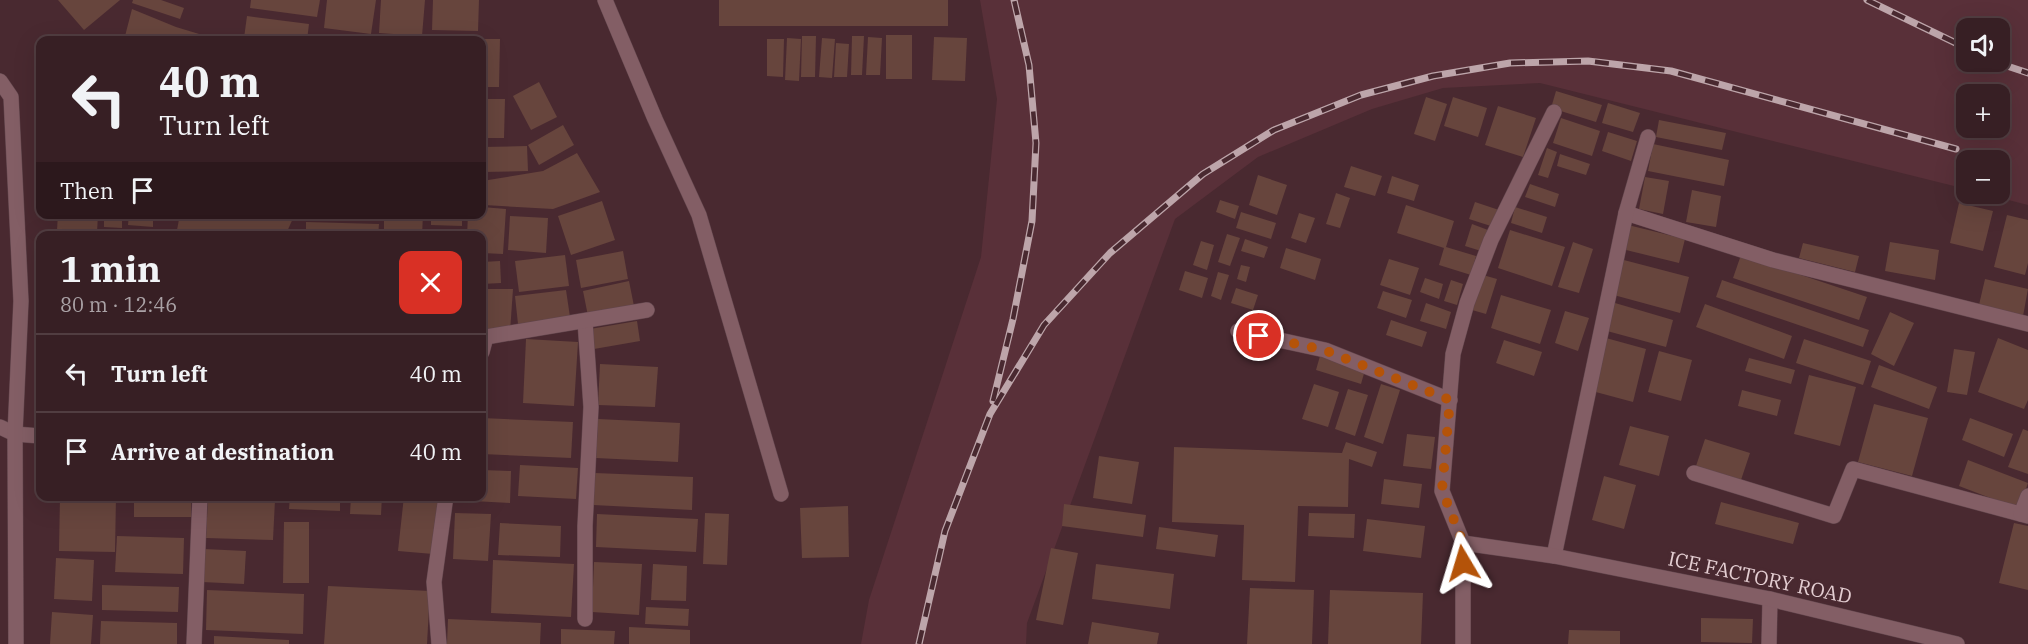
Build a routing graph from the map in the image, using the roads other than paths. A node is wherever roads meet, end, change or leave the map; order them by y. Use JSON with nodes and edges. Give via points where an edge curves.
{"nodes":[{"id":1,"x":605,"y":0,"type":"edge"},
{"id":2,"x":0,"y":81,"type":"edge"},
{"id":3,"x":1554,"y":112,"type":"dead end"},
{"id":4,"x":1648,"y":137,"type":"dead end"},
{"id":5,"x":1626,"y":213,"type":"junction"},
{"id":6,"x":646,"y":310,"type":"dead end"},
{"id":7,"x":585,"y":321,"type":"junction"},
{"id":8,"x":2028,"y":324,"type":"edge"},
{"id":9,"x":1238,"y":331,"type":"dead end"},
{"id":10,"x":486,"y":338,"type":"edge"},
{"id":11,"x":1450,"y":400,"type":"junction"},
{"id":12,"x":0,"y":427,"type":"edge"},
{"id":13,"x":15,"y":434,"type":"junction"},
{"id":14,"x":36,"y":436,"type":"edge"},
{"id":15,"x":1694,"y":473,"type":"dead end"},
{"id":16,"x":781,"y":494,"type":"dead end"},
{"id":17,"x":2028,"y":496,"type":"edge"},
{"id":18,"x":200,"y":501,"type":"edge"},
{"id":19,"x":446,"y":501,"type":"edge"},
{"id":20,"x":2025,"y":515,"type":"edge"},
{"id":21,"x":1463,"y":543,"type":"junction"},
{"id":22,"x":1554,"y":556,"type":"junction"},
{"id":23,"x":1770,"y":599,"type":"junction"},
{"id":24,"x":585,"y":620,"type":"dead end"},
{"id":25,"x":16,"y":644,"type":"edge"},
{"id":26,"x":194,"y":644,"type":"edge"},
{"id":27,"x":439,"y":644,"type":"edge"},
{"id":28,"x":1462,"y":644,"type":"edge"},
{"id":29,"x":1769,"y":644,"type":"edge"},
{"id":30,"x":1957,"y":644,"type":"edge"}],
"edges":[{"from":1,"to":16,"type":"street","via":[[699,215]]},
{"from":2,"to":13,"type":"street","via":[[10,97],[21,301]]},
{"from":3,"to":11,"type":"street","via":[[1491,240],[1467,303],[1453,354]]},
{"from":4,"to":5,"type":"street"},
{"from":5,"to":8,"type":"street","via":[[1773,260]]},
{"from":5,"to":22,"type":"street"},
{"from":6,"to":7,"type":"street"},
{"from":7,"to":10,"type":"street"},
{"from":7,"to":24,"type":"street","via":[[591,407]]},
{"from":9,"to":11,"type":"street","via":[[1324,350]]},
{"from":11,"to":21,"type":"street","via":[[1442,490]]},
{"from":12,"to":13,"type":"street"},
{"from":13,"to":14,"type":"street"},
{"from":13,"to":25,"type":"street"},
{"from":15,"to":20,"type":"street","via":[[1834,516],[1853,470]]},
{"from":17,"to":20,"type":"street"},
{"from":18,"to":26,"type":"street"},
{"from":19,"to":27,"type":"street","via":[[434,582]]},
{"from":21,"to":22,"type":"street","name":"ICE FACTORY ROAD"},
{"from":21,"to":28,"type":"street"},
{"from":22,"to":23,"type":"street","name":"ICE FACTORY ROAD"},
{"from":23,"to":29,"type":"street"},
{"from":23,"to":30,"type":"street","name":"ICE FACTORY ROAD"}]}
